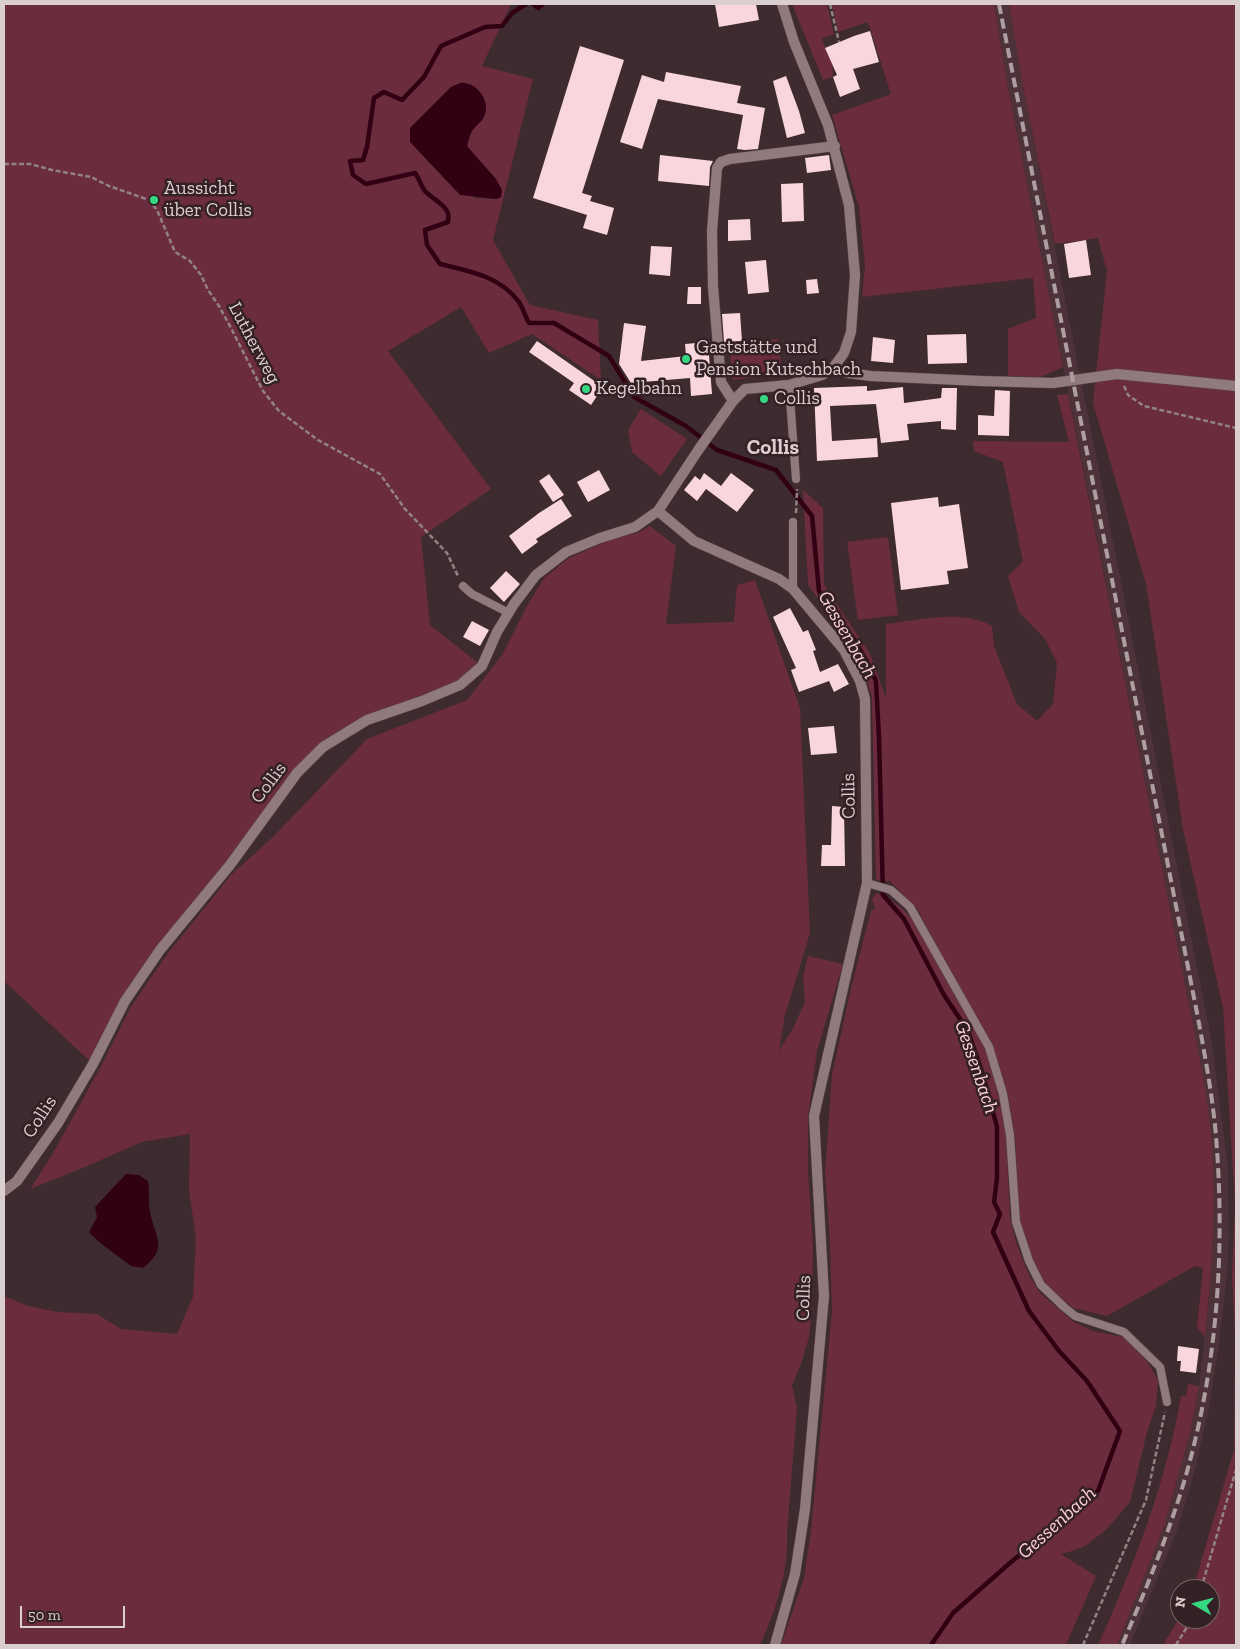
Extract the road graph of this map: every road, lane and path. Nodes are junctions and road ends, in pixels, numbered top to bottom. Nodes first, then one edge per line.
1 (782, 4) edge
2 (830, 4) edge
3 (839, 42) dead end
4 (835, 146) junction
5 (4, 164) edge
6 (833, 368) junction
7 (1117, 374) junction
8 (789, 385) junction
9 (1236, 386) edge
10 (733, 401) junction
11 (1236, 428) edge
12 (796, 483) joint
13 (658, 510) junction
14 (797, 510) dead end
15 (793, 522) dead end
16 (463, 586) joint
17 (793, 589) junction
18 (508, 613) junction
19 (872, 884) junction
20 (4, 1191) edge
21 (1167, 1402) joint
22 (1236, 1470) edge
23 (1204, 1579) edge
24 (1186, 1629) edge
25 (775, 1645) edge
26 (1083, 1645) edge
27 (1176, 1645) edge

1 - 4 street
2 - 3 path
4 - 6 street
4 - 10 street
5 - 16 path, Lutherweg
6 - 7 street
6 - 8 street, Collis
7 - 9 street
7 - 11 path
8 - 10 street, Collis
8 - 12 lane
10 - 13 street, Collis
12 - 14 path
13 - 17 street, Collis
13 - 18 street, Collis
15 - 17 lane
16 - 18 lane
17 - 19 street, Collis
18 - 20 street, Collis
19 - 21 lane
19 - 25 street, Collis
21 - 26 path
22 - 23 path
24 - 27 path

